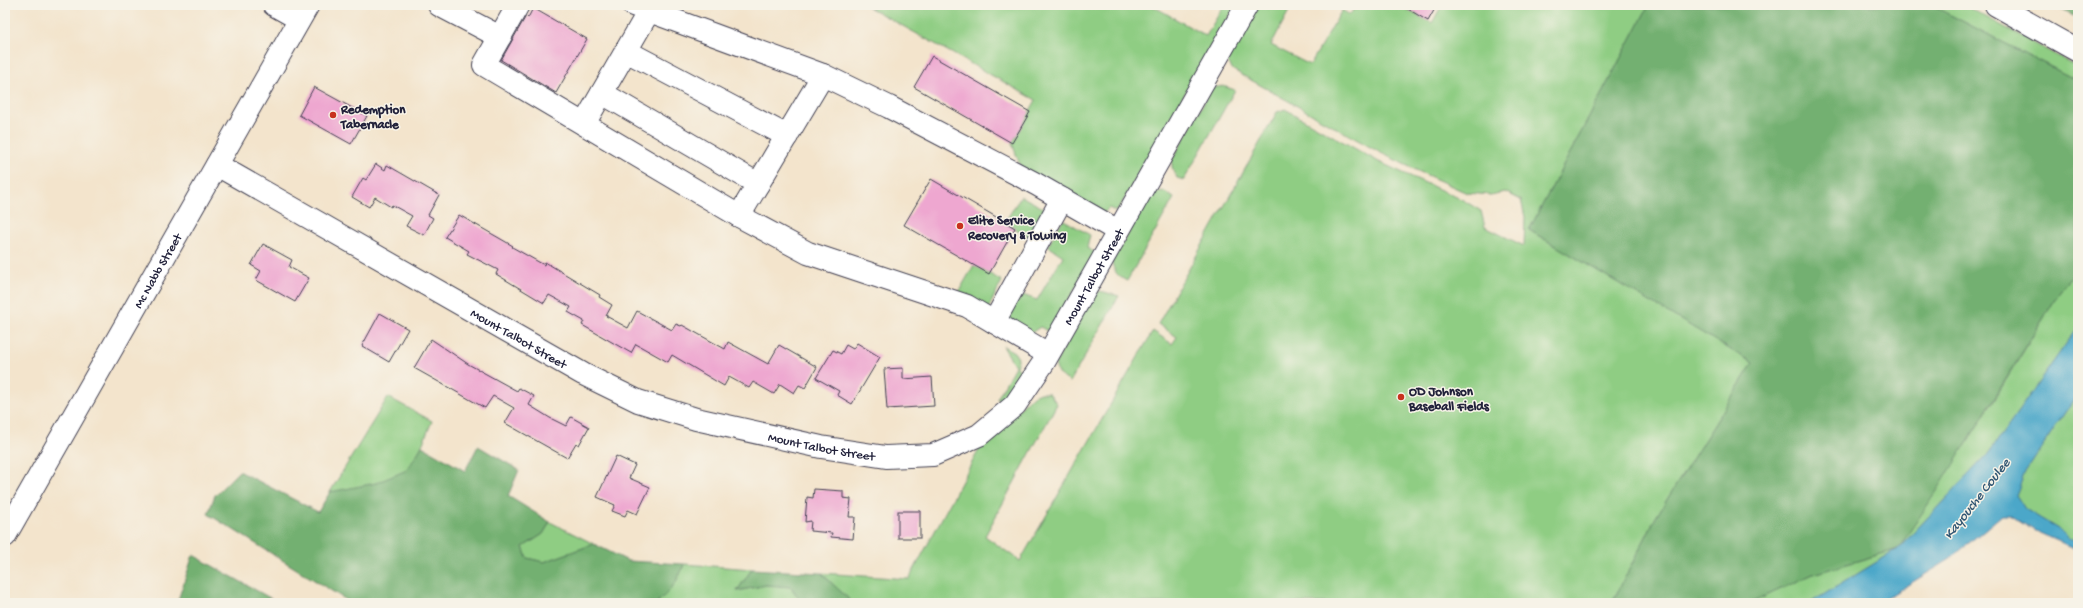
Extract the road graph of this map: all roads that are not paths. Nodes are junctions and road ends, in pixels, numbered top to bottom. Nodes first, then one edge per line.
1 (274, 5) edge
2 (439, 5) edge
3 (518, 5) edge
4 (1247, 5) edge
5 (1996, 5) edge
6 (641, 8) edge
7 (304, 12) edge
8 (500, 37) junction
9 (626, 51) junction
10 (2078, 51) edge
11 (823, 75) junction
12 (602, 94) junction
13 (584, 124) junction
14 (787, 136) junction
15 (216, 165) junction
16 (758, 184) junction
17 (1062, 199) junction
18 (739, 216) junction
19 (1118, 231) junction
20 (994, 322) junction
21 (1048, 354) junction
22 (5, 536) edge

1 - 7 street
2 - 8 street
3 - 8 street
4 - 19 street, Mount Talbot Street
5 - 10 street
6 - 9 street
6 - 11 street
7 - 15 street, Mc Nabb Street
8 - 13 street
9 - 12 street
9 - 14 street
11 - 14 street
11 - 17 street
12 - 13 street
12 - 16 street
13 - 18 street
14 - 16 street
15 - 21 street, Mount Talbot Street
15 - 22 street, Mc Nabb Street
16 - 18 street
17 - 19 street
17 - 20 street
18 - 20 street
19 - 21 street, Mount Talbot Street
20 - 21 street

